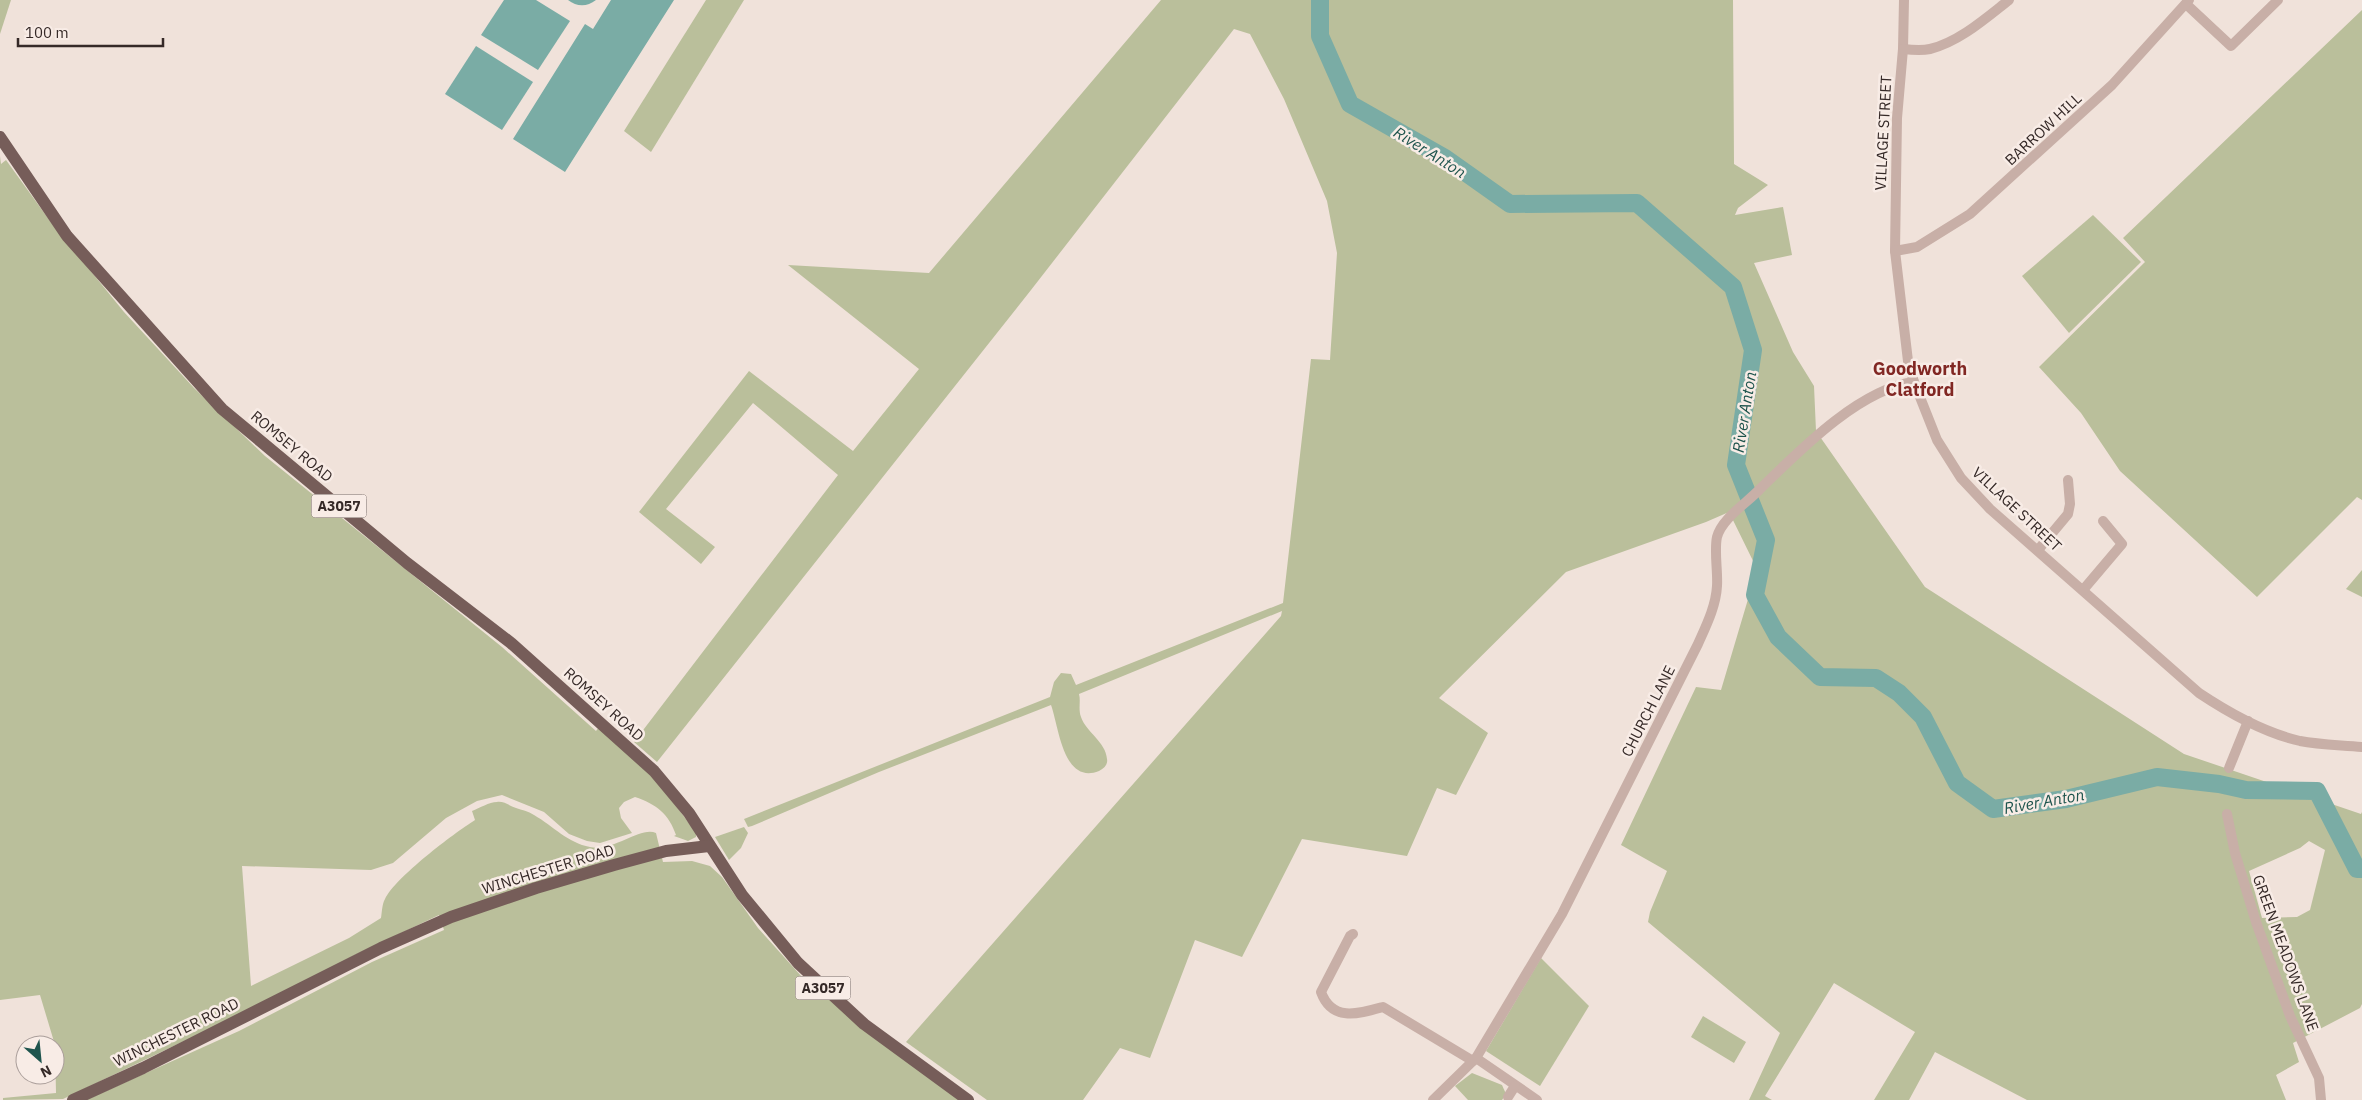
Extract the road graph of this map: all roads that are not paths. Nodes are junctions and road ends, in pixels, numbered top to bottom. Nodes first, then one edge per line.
1 (1904, 0) edge
2 (2009, 0) edge
3 (2278, 0) edge
4 (2188, 2) edge
5 (1903, 49) junction
6 (0, 137) edge
7 (1895, 251) junction
8 (1914, 382) junction
9 (2068, 480) dead end
10 (2103, 521) dead end
11 (2038, 550) junction
12 (2083, 590) junction
13 (2248, 721) junction
14 (2362, 747) edge
15 (2228, 768) dead end
16 (2227, 814) dead end
17 (708, 846) junction
18 (1353, 934) dead end
19 (1475, 1060) junction
20 (1515, 1086) junction
21 (1508, 1097) dead end
22 (73, 1100) edge
23 (968, 1100) edge
24 (1433, 1100) edge
25 (1538, 1100) edge
26 (2322, 1100) edge

1 - 5 street, VILLAGE STREET
2 - 5 street
3 - 4 street
4 - 7 street, BARROW HILL
5 - 7 street, VILLAGE STREET
6 - 17 main road, ROMSEY ROAD / A3057
7 - 8 street, VILLAGE STREET
8 - 11 street, VILLAGE STREET
8 - 19 street, CHURCH LANE
9 - 11 street
10 - 12 street
11 - 12 street, VILLAGE STREET
12 - 13 street, VILLAGE STREET
13 - 14 street, VILLAGE STREET
13 - 15 street
16 - 26 street, GREEN MEADOWS LANE
17 - 22 main road, WINCHESTER ROAD
17 - 23 main road, A3057
18 - 19 street
19 - 20 street
19 - 24 street, CHURCH LANE
20 - 21 street
20 - 25 street

